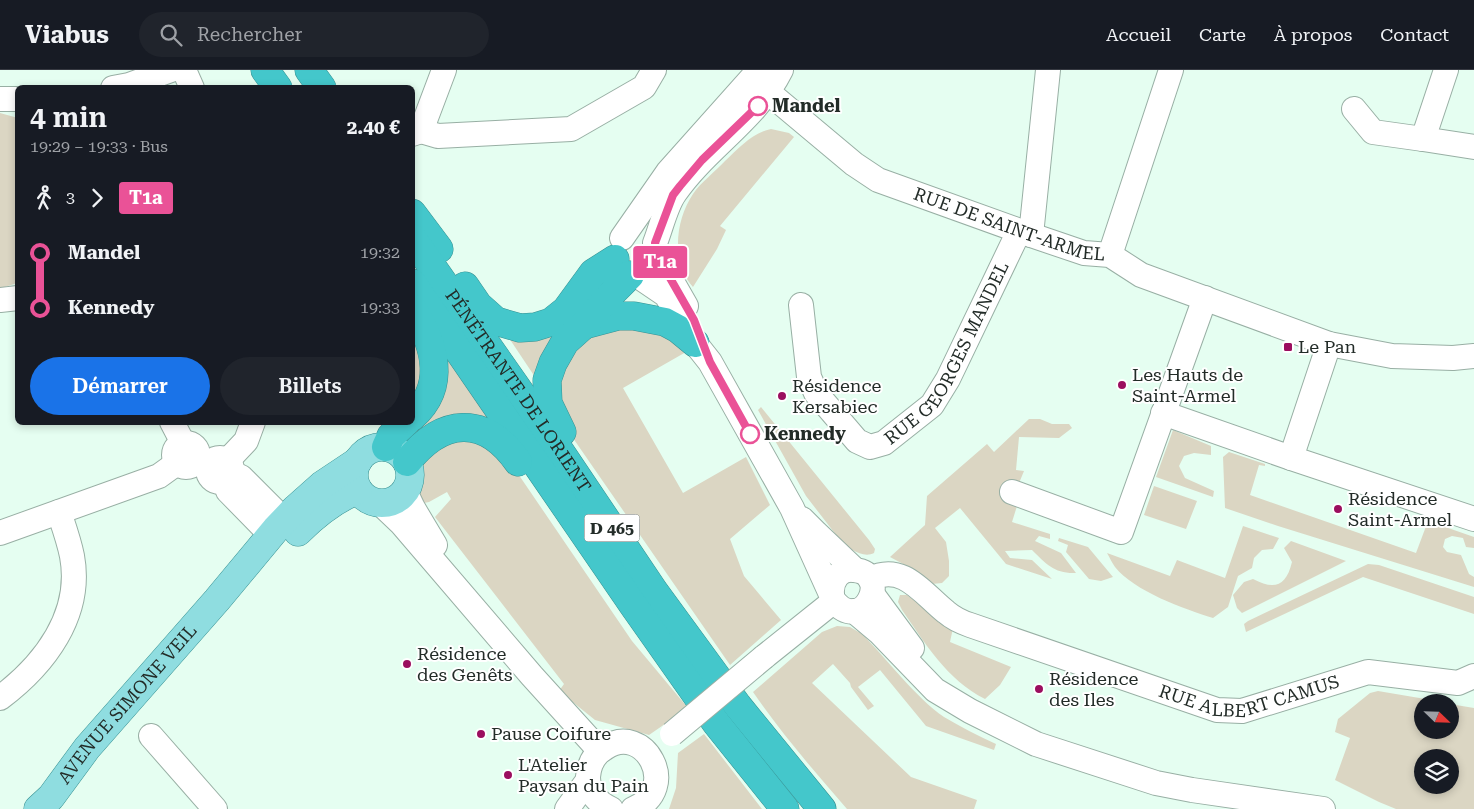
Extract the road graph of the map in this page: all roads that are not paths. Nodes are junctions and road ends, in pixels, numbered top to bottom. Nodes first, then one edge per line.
1 (171, 70) edge
2 (184, 70) edge
3 (256, 70) edge
4 (265, 70) edge
5 (297, 70) edge
6 (308, 70) edge
7 (444, 70) edge
8 (654, 70) edge
9 (759, 70) edge
10 (781, 70) edge
11 (1048, 70) edge
12 (1171, 70) edge
13 (1446, 70) edge
14 (129, 85) edge
15 (191, 85) edge
16 (266, 85) edge
17 (276, 85) edge
18 (307, 85) edge
19 (320, 85) edge
20 (768, 92) junction
21 (15, 98) edge
22 (0, 99) edge
23 (1354, 109) dead end
24 (416, 133) edge
25 (1423, 139) junction
26 (1474, 147) edge
27 (415, 216) edge
28 (1025, 233) junction
29 (415, 242) edge
30 (656, 250) junction
31 (1110, 255) junction
32 (626, 262) junction
33 (415, 287) edge
34 (15, 298) edge
35 (1205, 298) junction
36 (0, 300) edge
37 (801, 305) dead end
38 (415, 312) edge
39 (584, 325) junction
40 (1329, 344) junction
41 (702, 353) junction
42 (1474, 356) edge
43 (415, 413) edge
44 (1163, 413) junction
45 (174, 425) edge
46 (252, 425) edge
47 (403, 425) edge
48 (396, 455) junction
49 (1292, 458) junction
50 (358, 461) junction
51 (207, 464) junction
52 (406, 491) junction
53 (1012, 492) dead end
54 (369, 497) junction
55 (792, 508) junction
56 (59, 512) junction
57 (1474, 519) edge
58 (277, 527) junction
59 (0, 533) edge
60 (866, 581) junction
61 (217, 600) junction
62 (840, 602) junction
63 (485, 619) junction
64 (1474, 676) edge
65 (0, 698) edge
66 (970, 711) junction
67 (716, 723) junction
68 (151, 736) dead end
69 (600, 751) junction
70 (650, 756) junction
71 (795, 777) junction
72 (588, 780) junction
73 (658, 800) edge
74 (38, 809) edge
75 (215, 809) edge
76 (567, 809) edge
77 (611, 809) edge
78 (633, 809) edge
79 (785, 809) edge
80 (822, 809) edge
81 (1323, 809) edge

1 - 14 street
2 - 15 street
3 - 16 highway
4 - 17 highway
5 - 18 highway
6 - 19 highway
7 - 24 street
8 - 24 street
9 - 32 street
10 - 20 street
11 - 28 street, RUE GEORGES MANDEL
12 - 31 street
13 - 25 street
20 - 28 street, RUE DE SAINT-ARMEL
20 - 30 street
21 - 22 street
23 - 25 street
25 - 26 street
27 - 32 highway
28 - 31 street, RUE DE SAINT-ARMEL
28 - 37 street, RUE GEORGES MANDEL
29 - 71 highway, PÉNÉTRANTE DE LORIENT / D 465
30 - 32 street
30 - 32 street
30 - 41 street
31 - 35 street, RUE DE SAINT-ARMEL
32 - 39 highway
32 - 41 street
33 - 67 highway, PÉNÉTRANTE DE LORIENT / D 465
34 - 36 street
35 - 40 street, RUE DE SAINT-ARMEL
35 - 44 street
38 - 43 highway
39 - 41 highway
39 - 71 highway
40 - 42 street, RUE DE SAINT-ARMEL
40 - 49 street
41 - 55 street
44 - 49 street
44 - 53 street
45 - 51 street
46 - 51 street
47 - 48 highway
48 - 50 main road
48 - 52 main road
48 - 67 highway
49 - 57 street
50 - 54 main road
50 - 58 main road, AVENUE SIMONE VEIL
51 - 56 street
51 - 58 street
52 - 54 main road
52 - 63 street
54 - 61 main road, AVENUE SIMONE VEIL
54 - 63 street
55 - 60 street
55 - 62 street
56 - 59 street
56 - 65 street
58 - 61 main road, AVENUE SIMONE VEIL
60 - 62 street
60 - 62 street
60 - 64 street, RUE ALBERT CAMUS
60 - 66 street
61 - 74 main road, AVENUE SIMONE VEIL
62 - 66 street
62 - 70 street, bridge
63 - 69 street
66 - 81 street
67 - 79 highway, PÉNÉTRANTE DE LORIENT / D 465
68 - 75 street
69 - 70 street
69 - 72 street
70 - 73 street
71 - 80 highway, PÉNÉTRANTE DE LORIENT / D 465
72 - 76 street
72 - 77 street
73 - 78 street

